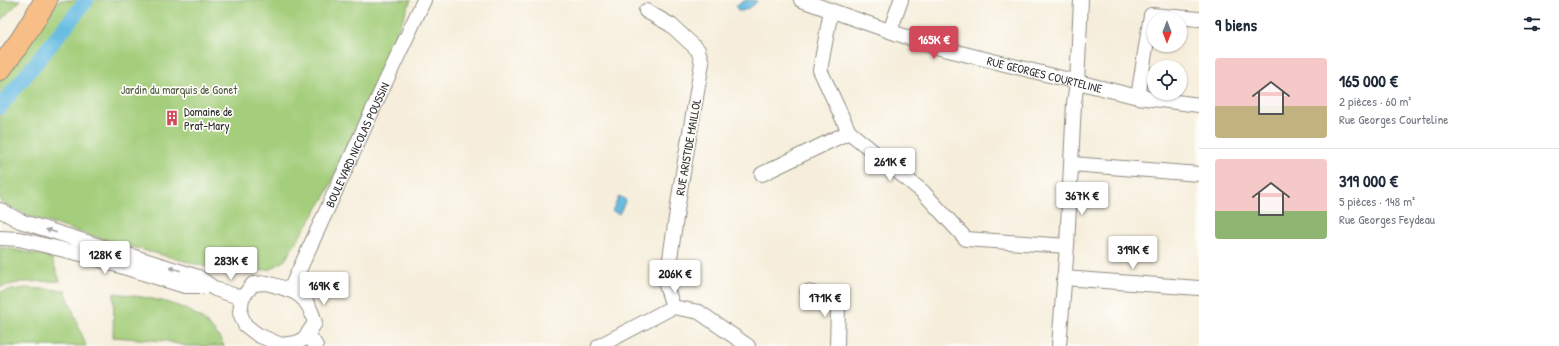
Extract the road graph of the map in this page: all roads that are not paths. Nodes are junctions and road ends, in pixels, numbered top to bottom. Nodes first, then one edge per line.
1 (424, 0) edge
2 (802, 0) edge
3 (901, 0) edge
4 (1080, 0) edge
5 (45, 2) edge
6 (831, 10) junction
7 (646, 11) dead end
8 (1199, 19) edge
9 (890, 31) junction
10 (0, 42) edge
11 (0, 69) edge
12 (1077, 83) junction
13 (1138, 97) junction
14 (1199, 105) edge
15 (850, 132) junction
16 (1072, 164) junction
17 (762, 174) dead end
18 (1199, 174) edge
19 (0, 210) edge
20 (0, 238) edge
21 (1067, 246) junction
22 (1064, 278) junction
23 (210, 286) junction
24 (1199, 288) edge
25 (290, 290) junction
26 (808, 292) dead end
27 (242, 298) junction
28 (673, 307) junction
29 (308, 334) junction
30 (316, 346) edge
31 (600, 346) edge
32 (748, 346) edge
33 (837, 346) edge
34 (1059, 346) edge

1 - 25 street, BOULEVARD NICOLAS POUSSIN
2 - 6 street, RUE GEORGES COURTELINE
3 - 9 street
4 - 12 street
5 - 10 main road
5 - 11 main road
6 - 9 street, RUE GEORGES COURTELINE
6 - 15 street
7 - 28 street, RUE ARISTIDE MAILLOL
8 - 13 street
9 - 12 street, RUE GEORGES COURTELINE
12 - 13 street, RUE GEORGES COURTELINE
12 - 16 street
13 - 14 street, RUE GEORGES COURTELINE
15 - 17 street
15 - 21 street
16 - 18 street
16 - 21 street
23 -> 19 street
20 - 23 street
21 - 22 street
22 - 24 street
22 - 34 street
23 - 27 street
25 - 27 street
25 - 29 street
26 - 33 street
27 - 29 street
28 - 31 street
28 - 32 street
29 - 30 street

